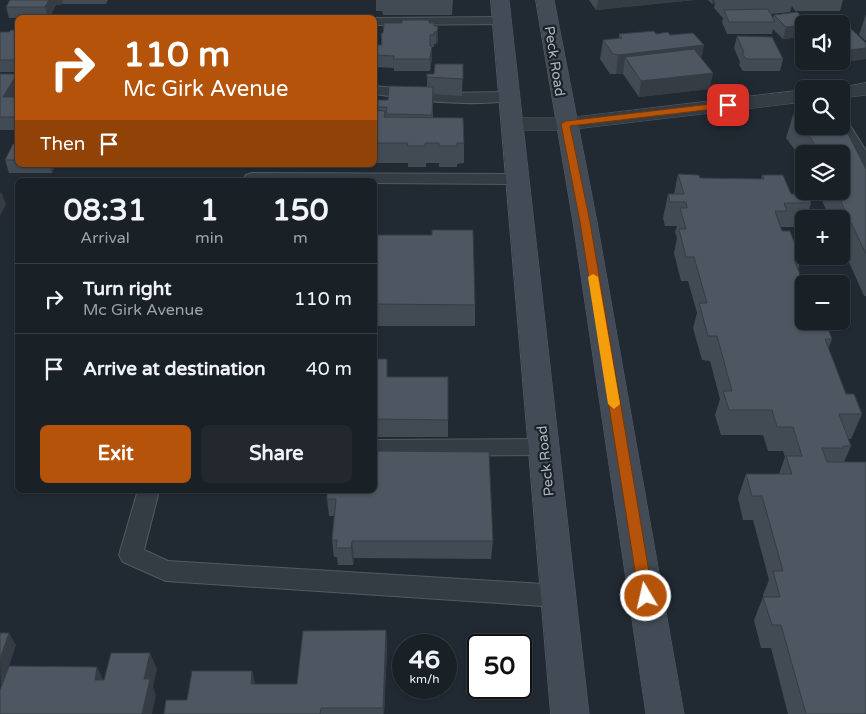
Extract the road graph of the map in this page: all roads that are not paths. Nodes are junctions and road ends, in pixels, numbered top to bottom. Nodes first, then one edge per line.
1 (500, 0) edge
2 (545, 0) edge
3 (377, 21) edge
4 (502, 21) junction
5 (866, 89) edge
6 (377, 90) edge
7 (850, 91) edge
8 (795, 97) edge
9 (510, 110) junction
10 (566, 124) junction
11 (849, 135) edge
12 (866, 165) edge
13 (377, 178) edge
14 (518, 179) junction
15 (544, 447) junction
16 (377, 448) edge
17 (147, 495) dead end
18 (559, 596) junction
19 (570, 714) edge
20 (665, 714) edge

1 - 4 main road, Peck Road
2 - 10 main road, Peck Road
3 - 4 lane
4 - 9 main road, Peck Road
5 - 7 street
6 - 9 lane
8 - 10 street
9 - 10 street
9 - 14 main road, Peck Road
10 - 20 main road, Peck Road
11 - 12 lane
13 - 14 lane
14 - 15 main road, Peck Road
15 - 16 lane
15 - 18 main road, Peck Road
17 - 18 lane
18 - 19 main road, Peck Road

